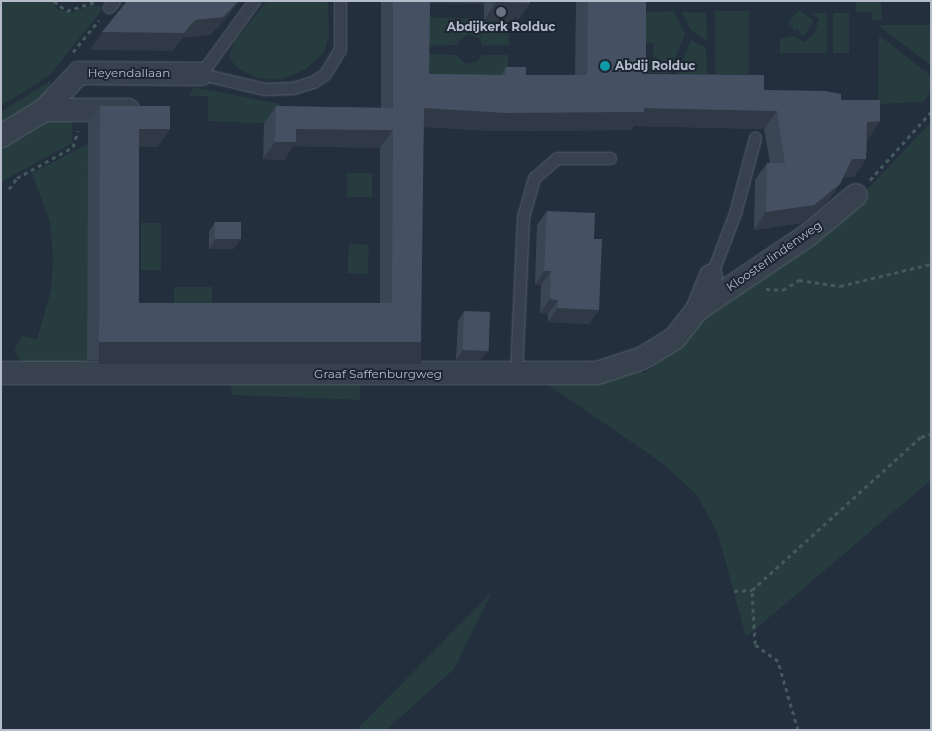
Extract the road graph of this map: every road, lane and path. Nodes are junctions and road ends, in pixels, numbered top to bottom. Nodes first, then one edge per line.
1 (54, 1) edge
2 (254, 1) edge
3 (92, 3) dead end
4 (341, 3) edge
5 (111, 4) edge
6 (79, 73) junction
7 (201, 74) junction
8 (44, 110) junction
9 (78, 110) junction
10 (150, 110) edge
11 (931, 112) edge
12 (1, 136) edge
13 (755, 138) dead end
14 (610, 158) dead end
15 (9, 188) dead end
16 (856, 195) joint
17 (931, 264) edge
18 (710, 276) joint
19 (783, 290) dead end
20 (697, 310) junction
21 (1, 373) edge
22 (516, 373) junction
23 (931, 434) edge
24 (752, 590) junction
25 (734, 591) dead end
26 (798, 730) edge

1 - 3 path
2 - 7 lane
4 - 7 lane, Heyendallaan
5 - 6 path
6 - 7 street, Heyendallaan
6 - 8 street, Heyendallaan
8 - 9 street
8 - 12 street, Heyendallaan
9 - 10 street
9 - 15 path
11 - 16 path
13 - 18 lane
14 - 22 lane
16 - 20 street, Kloosterlindenweg
17 - 19 path
18 - 20 street, Graaf Saffenburgweg
20 - 22 street, Graaf Saffenburgweg
21 - 22 street, Graaf Saffenburgweg
23 - 24 path
24 - 25 path
24 - 26 path

